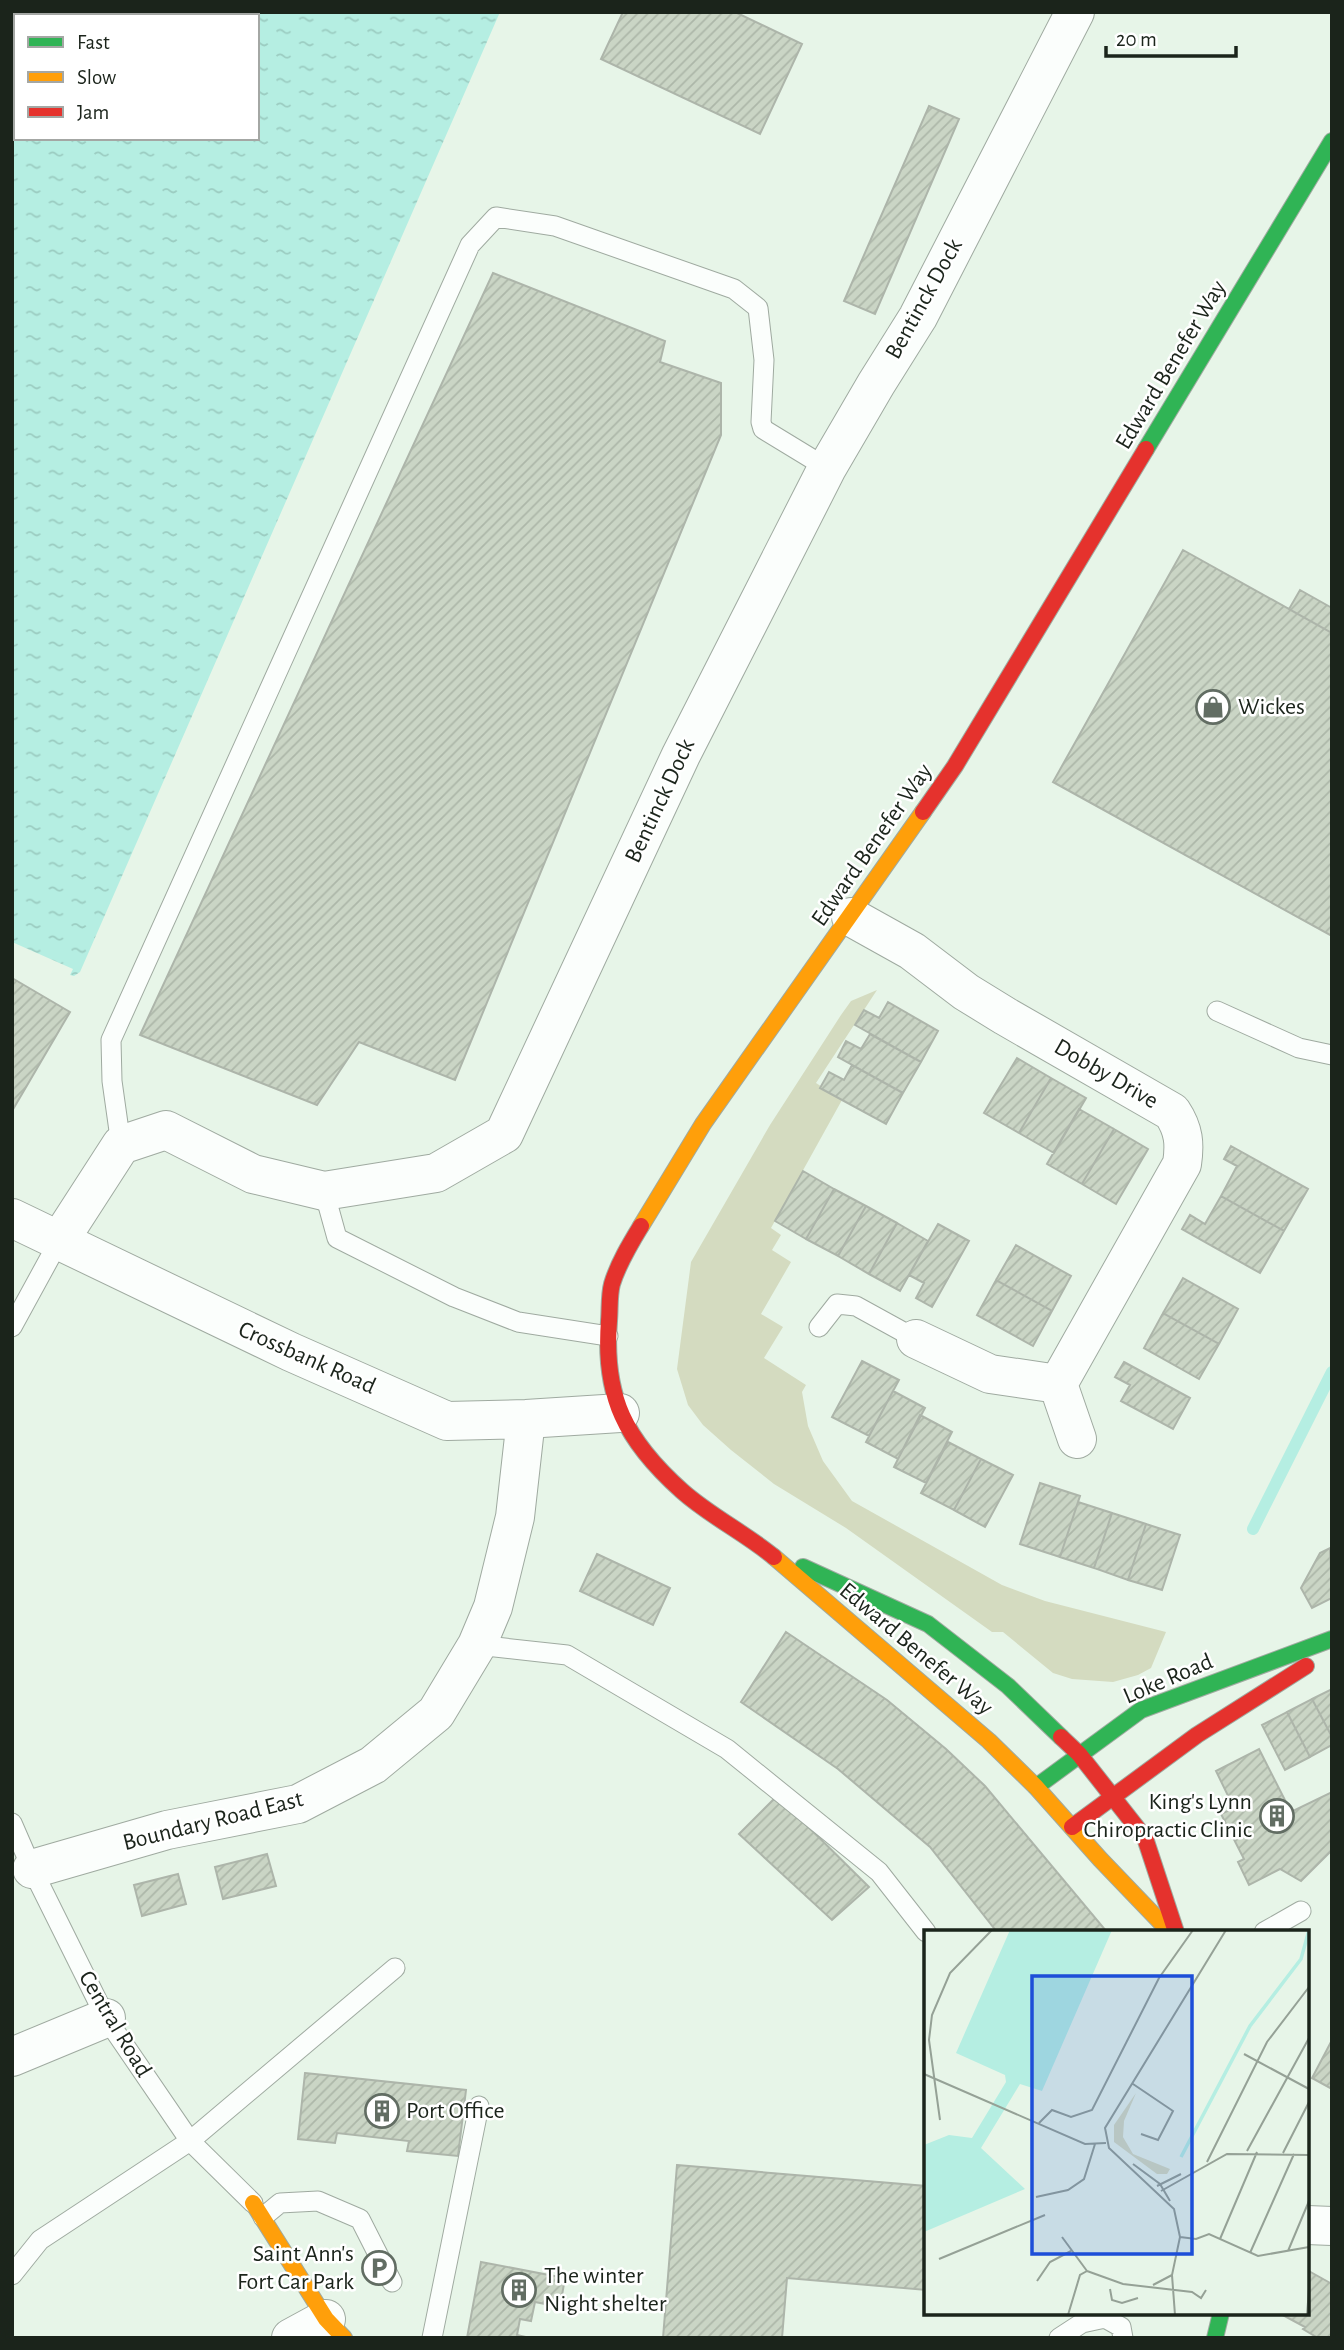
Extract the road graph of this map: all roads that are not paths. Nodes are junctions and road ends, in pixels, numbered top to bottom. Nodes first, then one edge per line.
1 (1075, 12) edge
2 (1332, 142) edge
3 (827, 468) junction
4 (851, 917) junction
5 (1217, 1011) dead end
6 (1332, 1055) edge
7 (121, 1145) junction
8 (324, 1191) junction
9 (12, 1218) edge
10 (59, 1241) junction
11 (12, 1327) edge
12 (819, 1327) dead end
13 (608, 1336) junction
14 (916, 1339) joint
15 (1058, 1384) junction
16 (620, 1413) junction
17 (526, 1419) junction
18 (1077, 1439) dead end
19 (763, 1549) junction
20 (1332, 1640) edge
21 (477, 1645) junction
22 (1332, 1650) edge
23 (1079, 1754) junction
24 (1036, 1787) junction
25 (1112, 1796) junction
26 (12, 1823) edge
27 (1072, 1827) junction
28 (32, 1869) junction
29 (1301, 1911) dead end
30 (924, 1930) edge
31 (1168, 1930) edge
32 (1175, 1930) edge
33 (1268, 1930) edge
34 (395, 1968) dead end
35 (106, 2018) junction
36 (12, 2057) edge
37 (479, 2106) dead end
38 (190, 2141) junction
39 (258, 2210) junction
40 (1309, 2225) edge
41 (1332, 2225) edge
42 (12, 2275) edge
43 (393, 2282) dead end
44 (1221, 2315) edge
45 (335, 2328) edge
46 (291, 2338) edge
47 (432, 2338) edge
48 (1059, 2338) edge
49 (1123, 2338) edge
50 (1215, 2338) edge

1 - 3 street, Bentinck Dock
2 - 4 main road, Edward Benefer Way
3 - 7 lane
3 - 8 street, Bentinck Dock
4 - 13 main road, Edward Benefer Way
4 - 15 street, Dobby Drive
5 - 6 lane
7 - 8 street, Bentinck Dock
7 - 10 street
8 - 13 lane
9 - 10 street, Crossbank Road
10 - 11 lane
10 - 17 street, Crossbank Road
12 - 14 lane
13 - 16 main road, Edward Benefer Way
14 - 15 street
15 - 18 street
16 - 17 street, Crossbank Road
16 - 19 main road, Edward Benefer Way
17 - 21 street, Boundary Road East
19 - 23 main road, Edward Benefer Way
19 - 24 main road, Edward Benefer Way
20 - 23 main road, Loke Road
21 - 28 street, Boundary Road East
21 - 30 lane
22 - 25 main road
23 - 24 main road, Loke Road
23 - 25 main road, Edward Benefer Way
24 - 27 main road, Edward Benefer Way
25 - 27 main road
25 - 32 main road, Edward Benefer Way
26 - 28 lane, Central Road
27 - 31 main road, Edward Benefer Way
28 - 35 lane, Central Road
29 - 33 lane
34 - 38 lane
35 - 36 street
35 - 38 lane, Central Road
37 - 47 lane
38 - 39 lane, Central Road
38 - 42 lane
39 - 43 lane
39 - 45 main road
40 - 41 street
44 - 50 main road
45 - 46 street
48 - 49 lane

